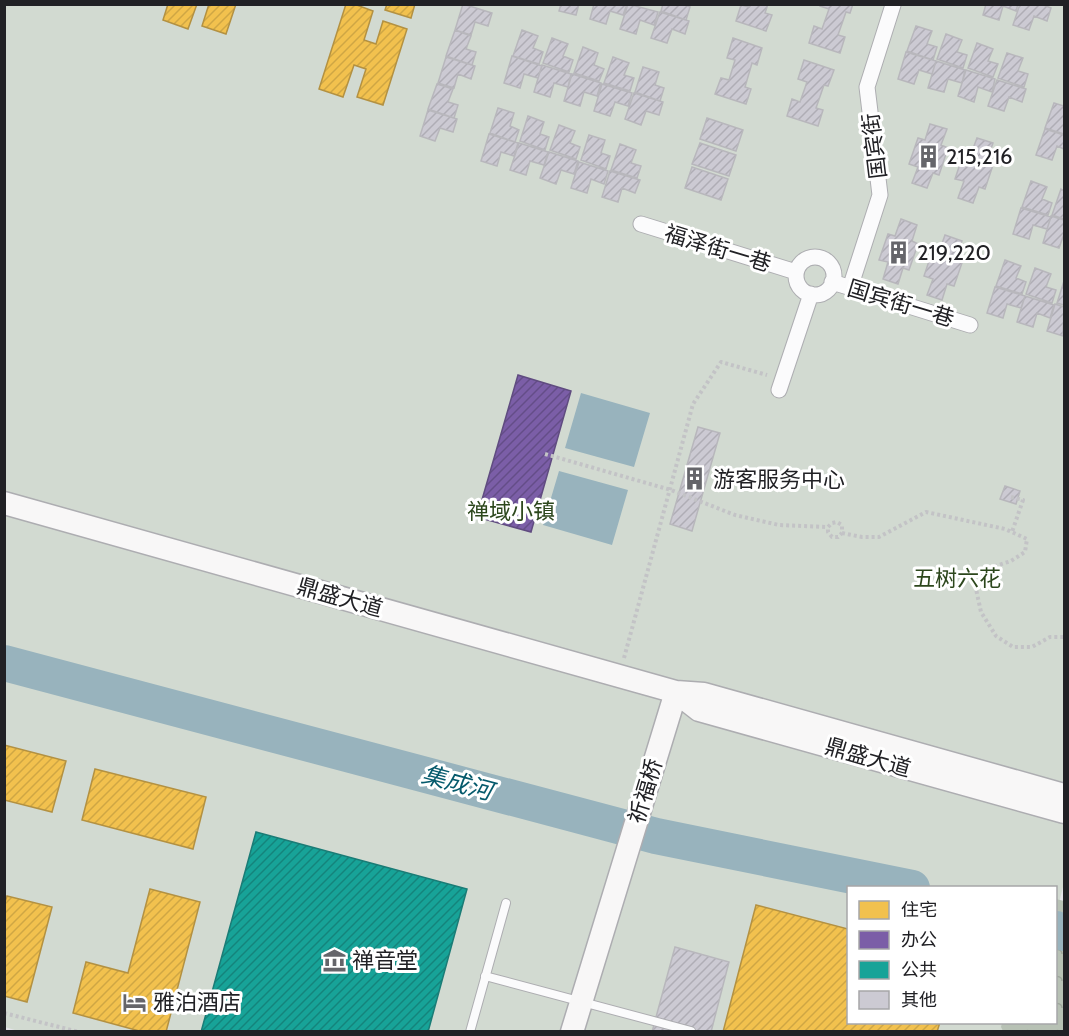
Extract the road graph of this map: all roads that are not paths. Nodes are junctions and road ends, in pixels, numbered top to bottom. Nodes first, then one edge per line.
1 (893, 5) edge
2 (641, 224) dead end
3 (796, 273) junction
4 (832, 282) junction
5 (850, 288) junction
6 (811, 294) junction
7 (970, 325) dead end
8 (781, 385) road end
9 (4, 503) edge
10 (676, 692) junction
11 (1065, 795) edge
12 (1065, 812) edge
13 (506, 903) dead end
14 (485, 976) junction
15 (580, 1002) junction
16 (691, 1031) edge
17 (470, 1032) edge
18 (572, 1032) edge

1 - 5 street, 国宾街
2 - 3 street, 福泽街一巷
3 - 4 street
3 - 6 street
4 - 5 street, 国宾街一巷
4 - 6 street
5 - 7 street, 国宾街一巷
6 - 8 street
9 - 10 street, 鼎盛大道
10 - 11 street, 鼎盛大道
10 - 12 street, 鼎盛大道
10 - 15 street, 祈福桥
13 - 14 lane
14 - 15 lane
14 - 17 lane
15 - 16 lane
15 - 18 street, 祈福桥

